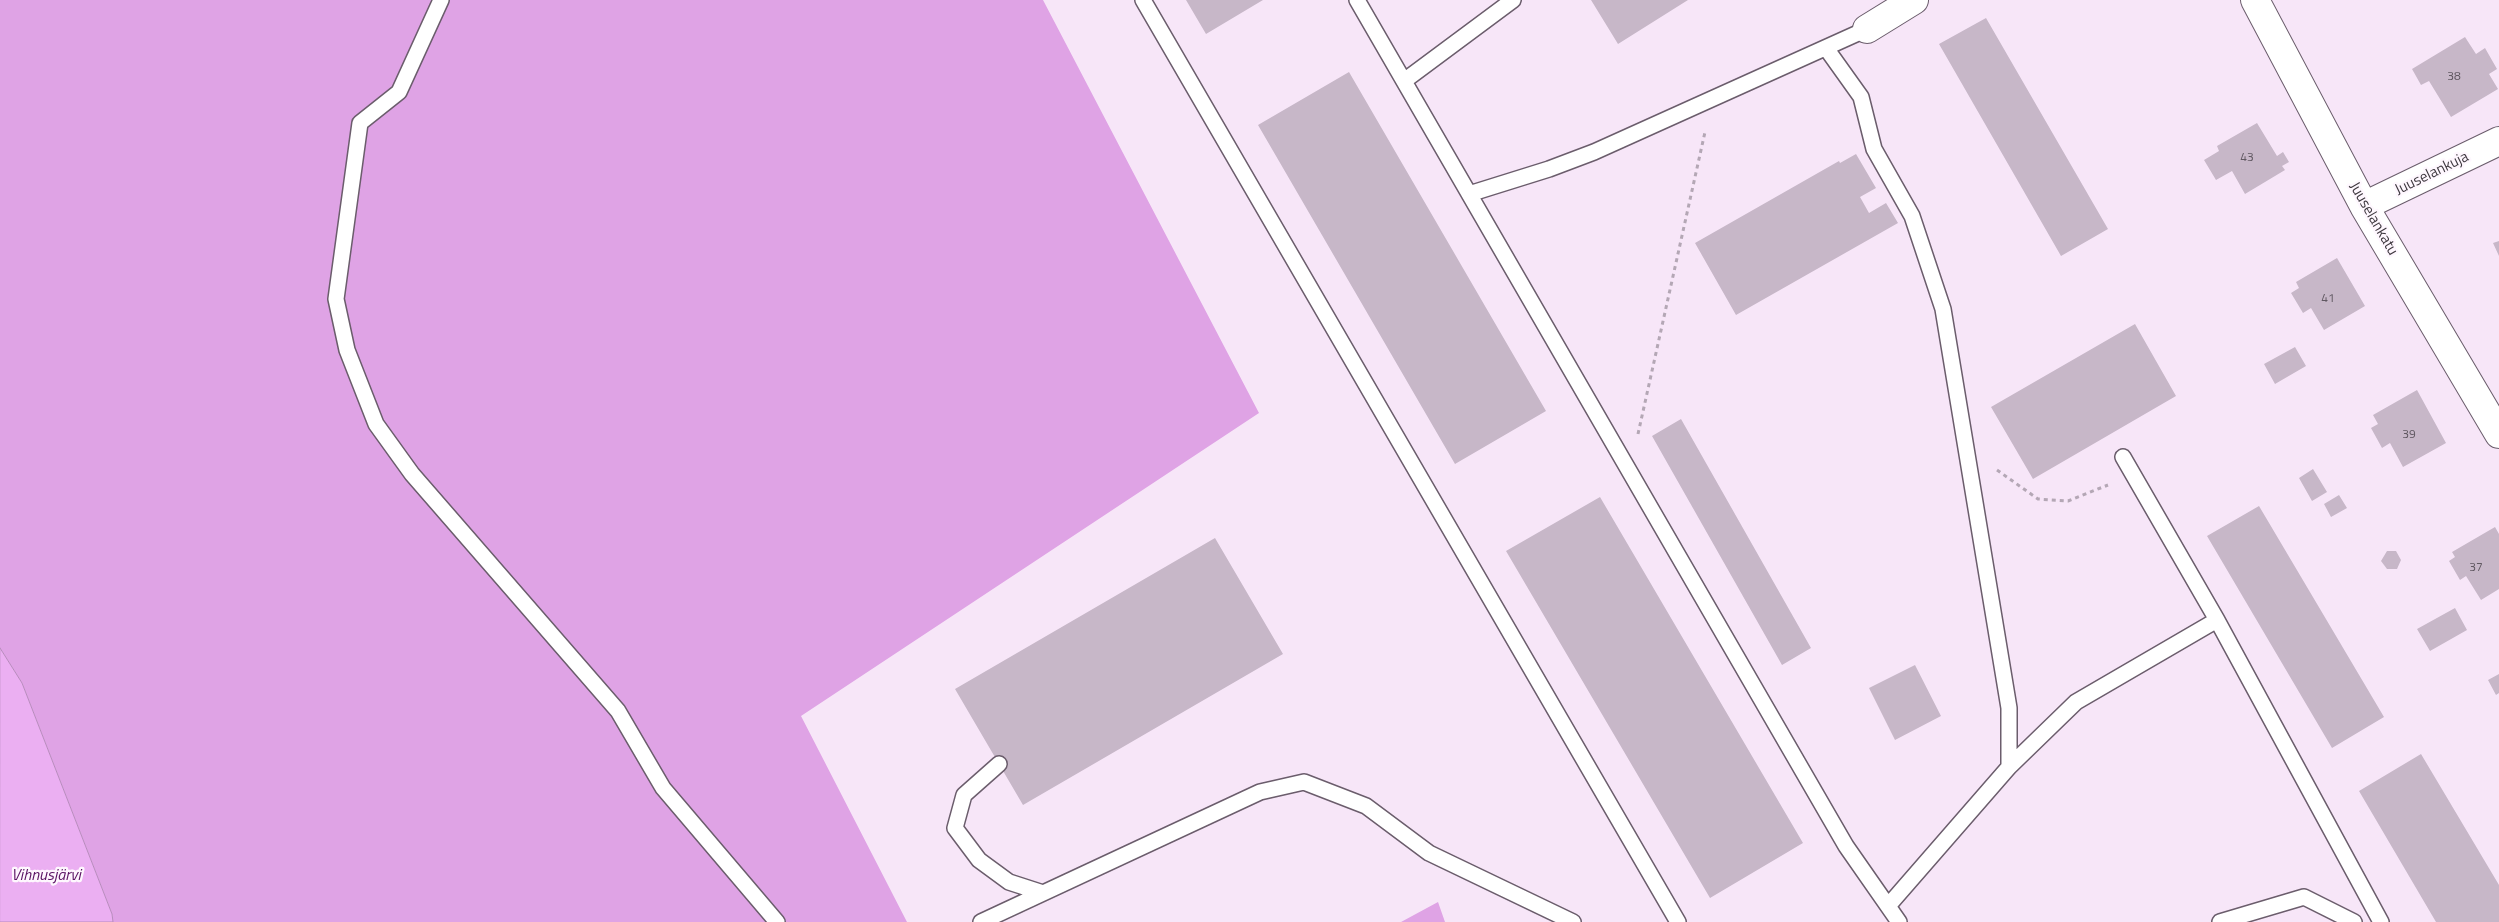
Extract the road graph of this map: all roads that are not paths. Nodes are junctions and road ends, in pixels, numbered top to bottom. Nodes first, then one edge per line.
1 (441, 0) edge
2 (1143, 0) edge
3 (1357, 0) edge
4 (1513, 0) edge
5 (1914, 0) edge
6 (2255, 0) edge
7 (1866, 30) joint
8 (1826, 48) junction
9 (1404, 81) junction
10 (2499, 141) edge
11 (1469, 194) junction
12 (2364, 206) junction
13 (2499, 434) edge
14 (2123, 457) dead end
15 (2217, 620) junction
16 (999, 764) dead end
17 (2009, 766) junction
18 (1043, 893) junction
19 (1888, 906) junction
20 (777, 922) edge
21 (981, 922) edge
22 (1573, 922) edge
23 (1678, 922) edge
24 (1899, 922) edge
25 (2220, 922) edge
26 (2354, 922) edge
27 (2381, 922) edge

1 - 20 lane
2 - 23 lane
3 - 9 lane
4 - 9 lane
5 - 7 street
6 - 12 street, Juuselankatu
7 - 8 lane
8 - 11 lane
8 - 17 lane
9 - 11 lane
10 - 12 street, Juuselankuja
11 - 19 lane
12 - 13 street, Juuselankatu
14 - 15 lane
15 - 17 lane
15 - 27 lane
16 - 18 lane
17 - 19 lane
18 - 21 lane
18 - 22 lane
19 - 24 lane
25 - 26 lane

